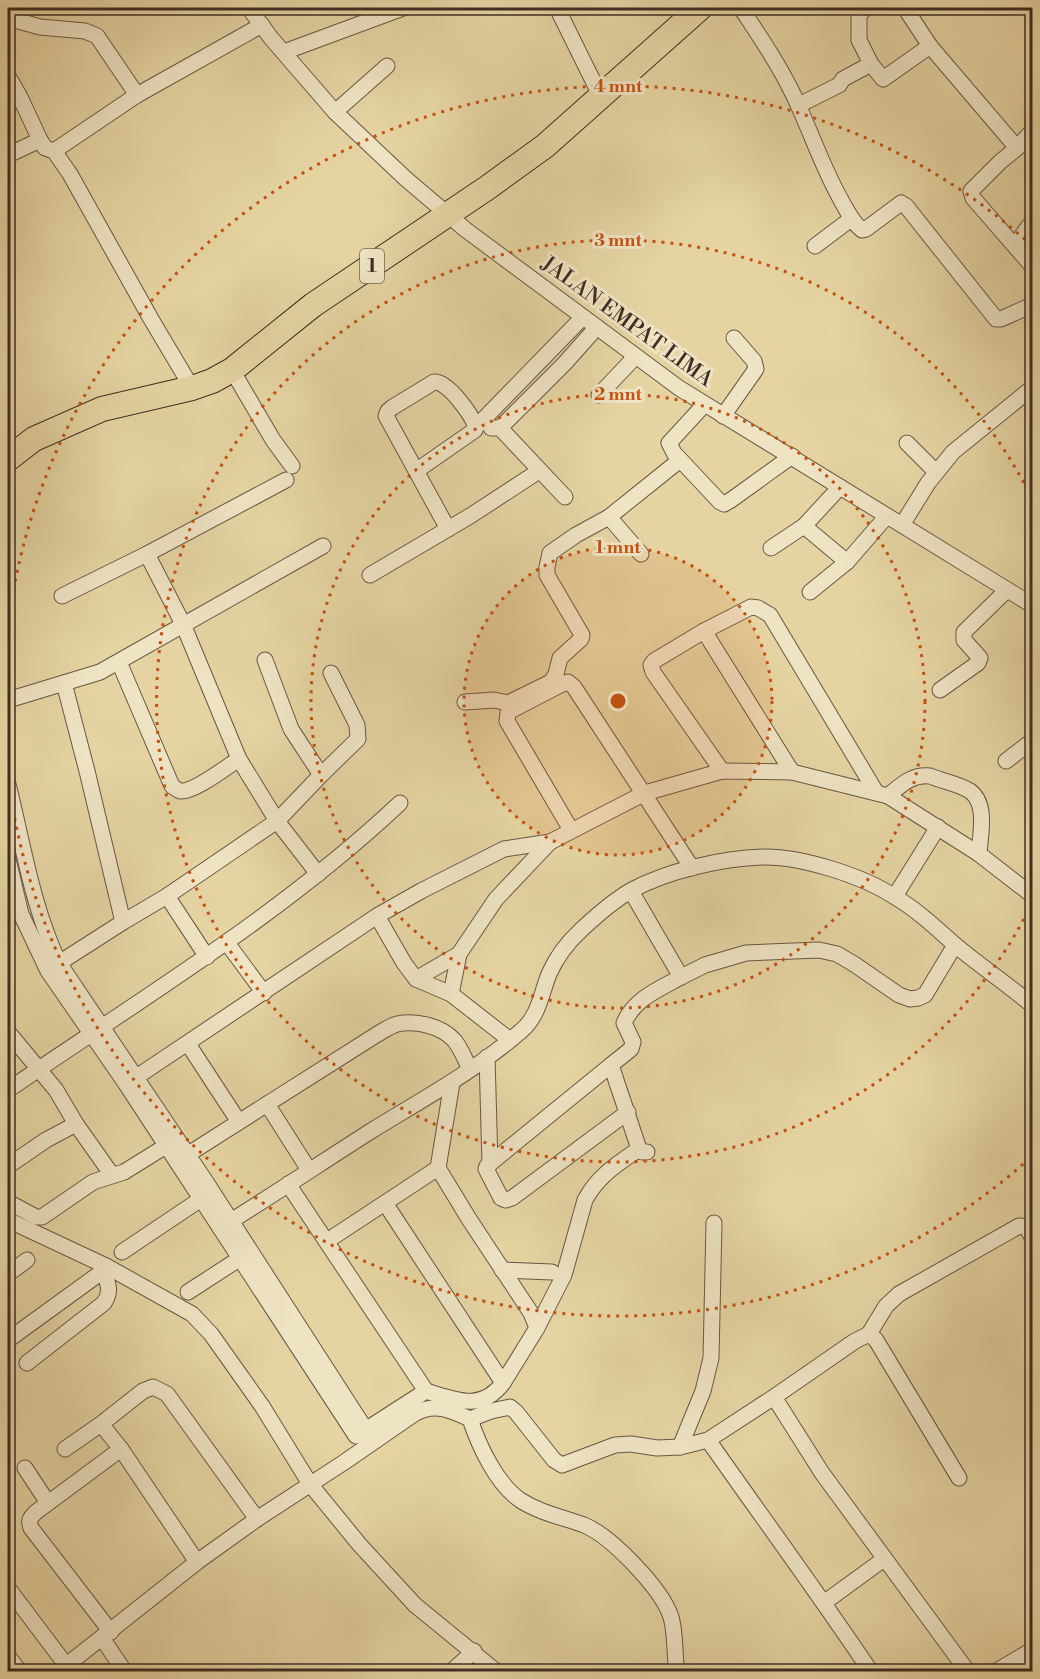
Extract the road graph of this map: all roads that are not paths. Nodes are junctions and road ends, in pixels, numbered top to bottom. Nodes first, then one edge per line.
1 (249, 8) edge
2 (403, 8) edge
3 (557, 8) edge
4 (700, 8) edge
5 (741, 8) edge
6 (866, 8) edge
7 (905, 8) edge
8 (8, 18) edge
9 (262, 25) junction
10 (930, 46) junction
11 (284, 52) junction
12 (871, 64) junction
13 (387, 66) dead end
14 (8, 76) edge
15 (137, 95) junction
16 (601, 97) junction
17 (799, 105) junction
18 (335, 112) junction
19 (1032, 131) edge
20 (40, 140) junction
21 (1017, 148) junction
22 (54, 151) junction
23 (8, 155) edge
24 (447, 214) junction
25 (851, 219) junction
26 (1032, 222) edge
27 (1016, 244) junction
28 (815, 246) dead end
29 (1032, 266) edge
30 (1032, 305) edge
31 (583, 317) junction
32 (597, 327) junction
33 (734, 338) dead end
34 (635, 357) junction
35 (232, 370) junction
36 (192, 388) junction
37 (1032, 388) edge
38 (599, 395) dead end
39 (704, 405) junction
40 (723, 416) junction
41 (476, 427) junction
42 (500, 428) junction
43 (907, 442) dead end
44 (792, 456) junction
45 (8, 459) edge
46 (680, 459) junction
47 (416, 471) junction
48 (539, 471) junction
49 (936, 472) junction
50 (840, 487) junction
51 (565, 497) dead end
52 (609, 516) junction
53 (886, 517) junction
54 (902, 525) junction
55 (804, 526) junction
56 (448, 529) junction
57 (323, 546) dead end
58 (771, 548) dead end
59 (147, 554) junction
60 (641, 554) dead end
61 (848, 562) junction
62 (370, 575) dead end
63 (1007, 590) junction
64 (810, 592) dead end
65 (62, 596) dead end
66 (1032, 605) edge
67 (183, 624) junction
68 (704, 632) junction
69 (265, 660) dead end
70 (119, 662) junction
71 (331, 673) dead end
72 (64, 683) junction
73 (940, 690) dead end
74 (8, 700) edge
75 (465, 702) dead end
76 (1032, 741) edge
77 (239, 759) junction
78 (1006, 761) dead end
79 (722, 771) junction
80 (792, 772) junction
81 (321, 775) junction
82 (8, 784) edge
83 (645, 793) junction
84 (882, 794) junction
85 (400, 803) dead end
86 (277, 821) junction
87 (938, 827) junction
88 (571, 830) junction
89 (549, 842) junction
90 (504, 849) junction
91 (979, 854) junction
92 (8, 859) edge
93 (692, 868) junction
94 (521, 871) junction
95 (318, 874) junction
96 (631, 891) junction
97 (1032, 895) edge
98 (167, 896) junction
99 (895, 896) junction
100 (38, 909) junction
101 (377, 916) junction
102 (14, 917) edge
103 (123, 922) junction
104 (227, 943) junction
105 (955, 945) junction
106 (459, 954) junction
107 (207, 957) junction
108 (59, 963) junction
109 (681, 977) junction
110 (416, 979) junction
111 (264, 993) junction
112 (451, 994) junction
113 (1032, 1005) edge
114 (97, 1031) junction
115 (8, 1032) edge
116 (510, 1040) junction
117 (188, 1044) junction
118 (487, 1057) junction
119 (611, 1065) junction
120 (39, 1068) junction
121 (470, 1069) junction
122 (131, 1080) junction
123 (452, 1083) junction
124 (8, 1090) edge
125 (267, 1104) junction
126 (628, 1112) junction
127 (239, 1122) junction
128 (76, 1124) junction
129 (171, 1143) junction
130 (187, 1155) junction
131 (490, 1164) junction
132 (8, 1166) edge
133 (438, 1168) junction
134 (309, 1170) junction
135 (112, 1175) junction
136 (288, 1184) junction
137 (201, 1199) junction
138 (8, 1202) edge
139 (385, 1203) junction
140 (8, 1220) edge
141 (714, 1223) dead end
142 (225, 1225) junction
143 (1032, 1237) edge
144 (327, 1241) junction
145 (122, 1252) dead end
146 (239, 1259) junction
147 (27, 1260) dead end
148 (105, 1269) junction
149 (502, 1270) junction
150 (552, 1272) dead end
151 (8, 1274) edge
152 (188, 1292) dead end
153 (537, 1328) junction
154 (869, 1334) junction
155 (8, 1340) edge
156 (27, 1363) dead end
157 (503, 1383) junction
158 (426, 1391) junction
159 (774, 1397) junction
160 (470, 1419) junction
161 (101, 1424) junction
162 (361, 1433) junction
163 (708, 1440) junction
164 (680, 1447) junction
165 (65, 1449) dead end
166 (121, 1449) junction
167 (25, 1468) dead end
168 (959, 1478) dead end
169 (310, 1484) junction
170 (48, 1503) junction
171 (257, 1519) junction
172 (884, 1559) junction
173 (197, 1562) junction
174 (8, 1588) edge
175 (825, 1602) junction
176 (106, 1635) junction
177 (1032, 1650) edge
178 (474, 1651) junction
179 (8, 1656) edge
180 (62, 1668) edge
181 (20, 1671) edge
182 (125, 1671) edge
183 (451, 1671) edge
184 (497, 1671) edge
185 (677, 1671) edge
186 (871, 1671) edge
187 (968, 1671) edge
188 (995, 1671) edge

1 - 9 street, JALAN EMPAT LIMA
2 - 11 street
3 - 16 street
4 - 16 highway, 1
5 - 17 street
6 - 12 street
7 - 10 street
8 - 15 street
9 - 11 street, JALAN EMPAT LIMA
9 - 15 street
10 - 12 street
10 - 21 street
11 - 18 street, JALAN EMPAT LIMA
12 - 17 street
13 - 18 street
14 - 20 street
15 - 22 street
16 - 24 highway, 1
17 - 25 street
18 - 24 street, JALAN EMPAT LIMA
19 - 21 street
20 - 22 street
20 - 23 street
21 - 27 street
22 - 36 street
24 - 31 street, JALAN EMPAT LIMA
24 - 35 highway, 1
25 - 28 street
25 - 30 street
26 - 27 street
27 - 29 street
31 - 32 street, JALAN EMPAT LIMA
31 - 41 street
32 - 34 street, JALAN EMPAT LIMA
32 - 42 street
33 - 40 street
34 - 38 street
34 - 39 street, JALAN EMPAT LIMA
35 - 36 highway, 1
35 - 59 street
36 - 45 highway, 1
37 - 49 street
39 - 40 street, JALAN EMPAT LIMA
39 - 46 street
40 - 44 street, JALAN EMPAT LIMA
41 - 42 street
41 - 47 street
41 - 47 street
42 - 48 street
43 - 49 street
44 - 46 street
44 - 50 street, JALAN EMPAT LIMA
46 - 52 street
47 - 56 street
48 - 51 street
48 - 56 street
49 - 54 street
50 - 53 street, JALAN EMPAT LIMA
50 - 55 street
52 - 60 street
52 - 75 street
53 - 54 street, JALAN EMPAT LIMA
53 - 61 street
54 - 63 street, JALAN EMPAT LIMA
55 - 58 street
55 - 61 street
56 - 62 street
57 - 67 street
59 - 65 street
59 - 67 street
61 - 64 street
63 - 66 street, JALAN EMPAT LIMA
63 - 73 street
67 - 70 street
67 - 77 street
68 - 79 street
68 - 80 street
68 - 84 street
69 - 81 street
70 - 72 street
70 - 77 street
71 - 81 street
72 - 74 street
72 - 103 street
76 - 78 street
77 - 86 street
79 - 80 street
79 - 83 street
80 - 84 street
81 - 86 street
82 - 100 street
83 - 88 street
83 - 88 street
83 - 93 street
84 - 87 street
84 - 91 street
85 - 95 street
86 - 95 street
86 - 98 street
87 - 91 street
87 - 99 street
88 - 89 street
89 - 90 street
89 - 94 street
90 - 94 street
90 - 101 street
91 - 97 street
92 - 102 street
93 - 96 street
93 - 99 street
94 - 106 street
95 - 104 street
96 - 109 street
96 - 116 street
98 - 103 street
98 - 107 street
99 - 105 street
100 - 102 street
100 - 108 street
101 - 110 street
101 - 111 street
102 - 114 street
103 - 108 street
104 - 107 street
104 - 111 street
105 - 109 street
105 - 113 street
106 - 110 street
106 - 112 street
107 - 114 street
108 - 114 street
109 - 119 street
110 - 112 street
111 - 117 street
112 - 116 street
114 - 120 street
114 - 122 street
115 - 120 street
116 - 118 street
117 - 122 street
117 - 127 street
118 - 121 street
118 - 131 street
119 - 126 street
119 - 131 street
120 - 124 street
120 - 128 street
121 - 123 street
121 - 125 street
122 - 129 street
123 - 133 street
123 - 134 street
125 - 127 street
125 - 134 street
126 - 131 street
126 - 153 street
127 - 130 street
128 - 132 street
128 - 135 street
129 - 130 street
129 - 135 street
129 - 137 street
130 - 142 street
133 - 139 street
133 - 149 street
134 - 136 street
135 - 138 street
136 - 142 street
136 - 144 street
137 - 142 street
137 - 145 street
139 - 144 street
139 - 157 street
140 - 148 street
141 - 164 street
142 - 146 street
142 - 162 street
143 - 154 street
144 - 158 street
146 - 152 street
146 - 162 street
147 - 151 street
148 - 155 street
148 - 156 street
148 - 169 street
149 - 150 street
149 - 153 street
153 - 157 street
154 - 159 street
154 - 168 street
157 - 158 street
158 - 162 street
159 - 163 street
159 - 172 street
160 - 164 street
160 - 169 street
160 - 185 street
161 - 165 street
161 - 166 street
161 - 171 street
163 - 164 street
163 - 175 street
166 - 170 street
166 - 173 street
167 - 170 street
169 - 171 street
169 - 178 street
170 - 176 street
171 - 173 street
172 - 175 street
172 - 187 street
173 - 176 street
174 - 180 street
175 - 186 street
176 - 180 street
176 - 182 street
177 - 188 street
178 - 183 street
178 - 184 street
179 - 181 street

